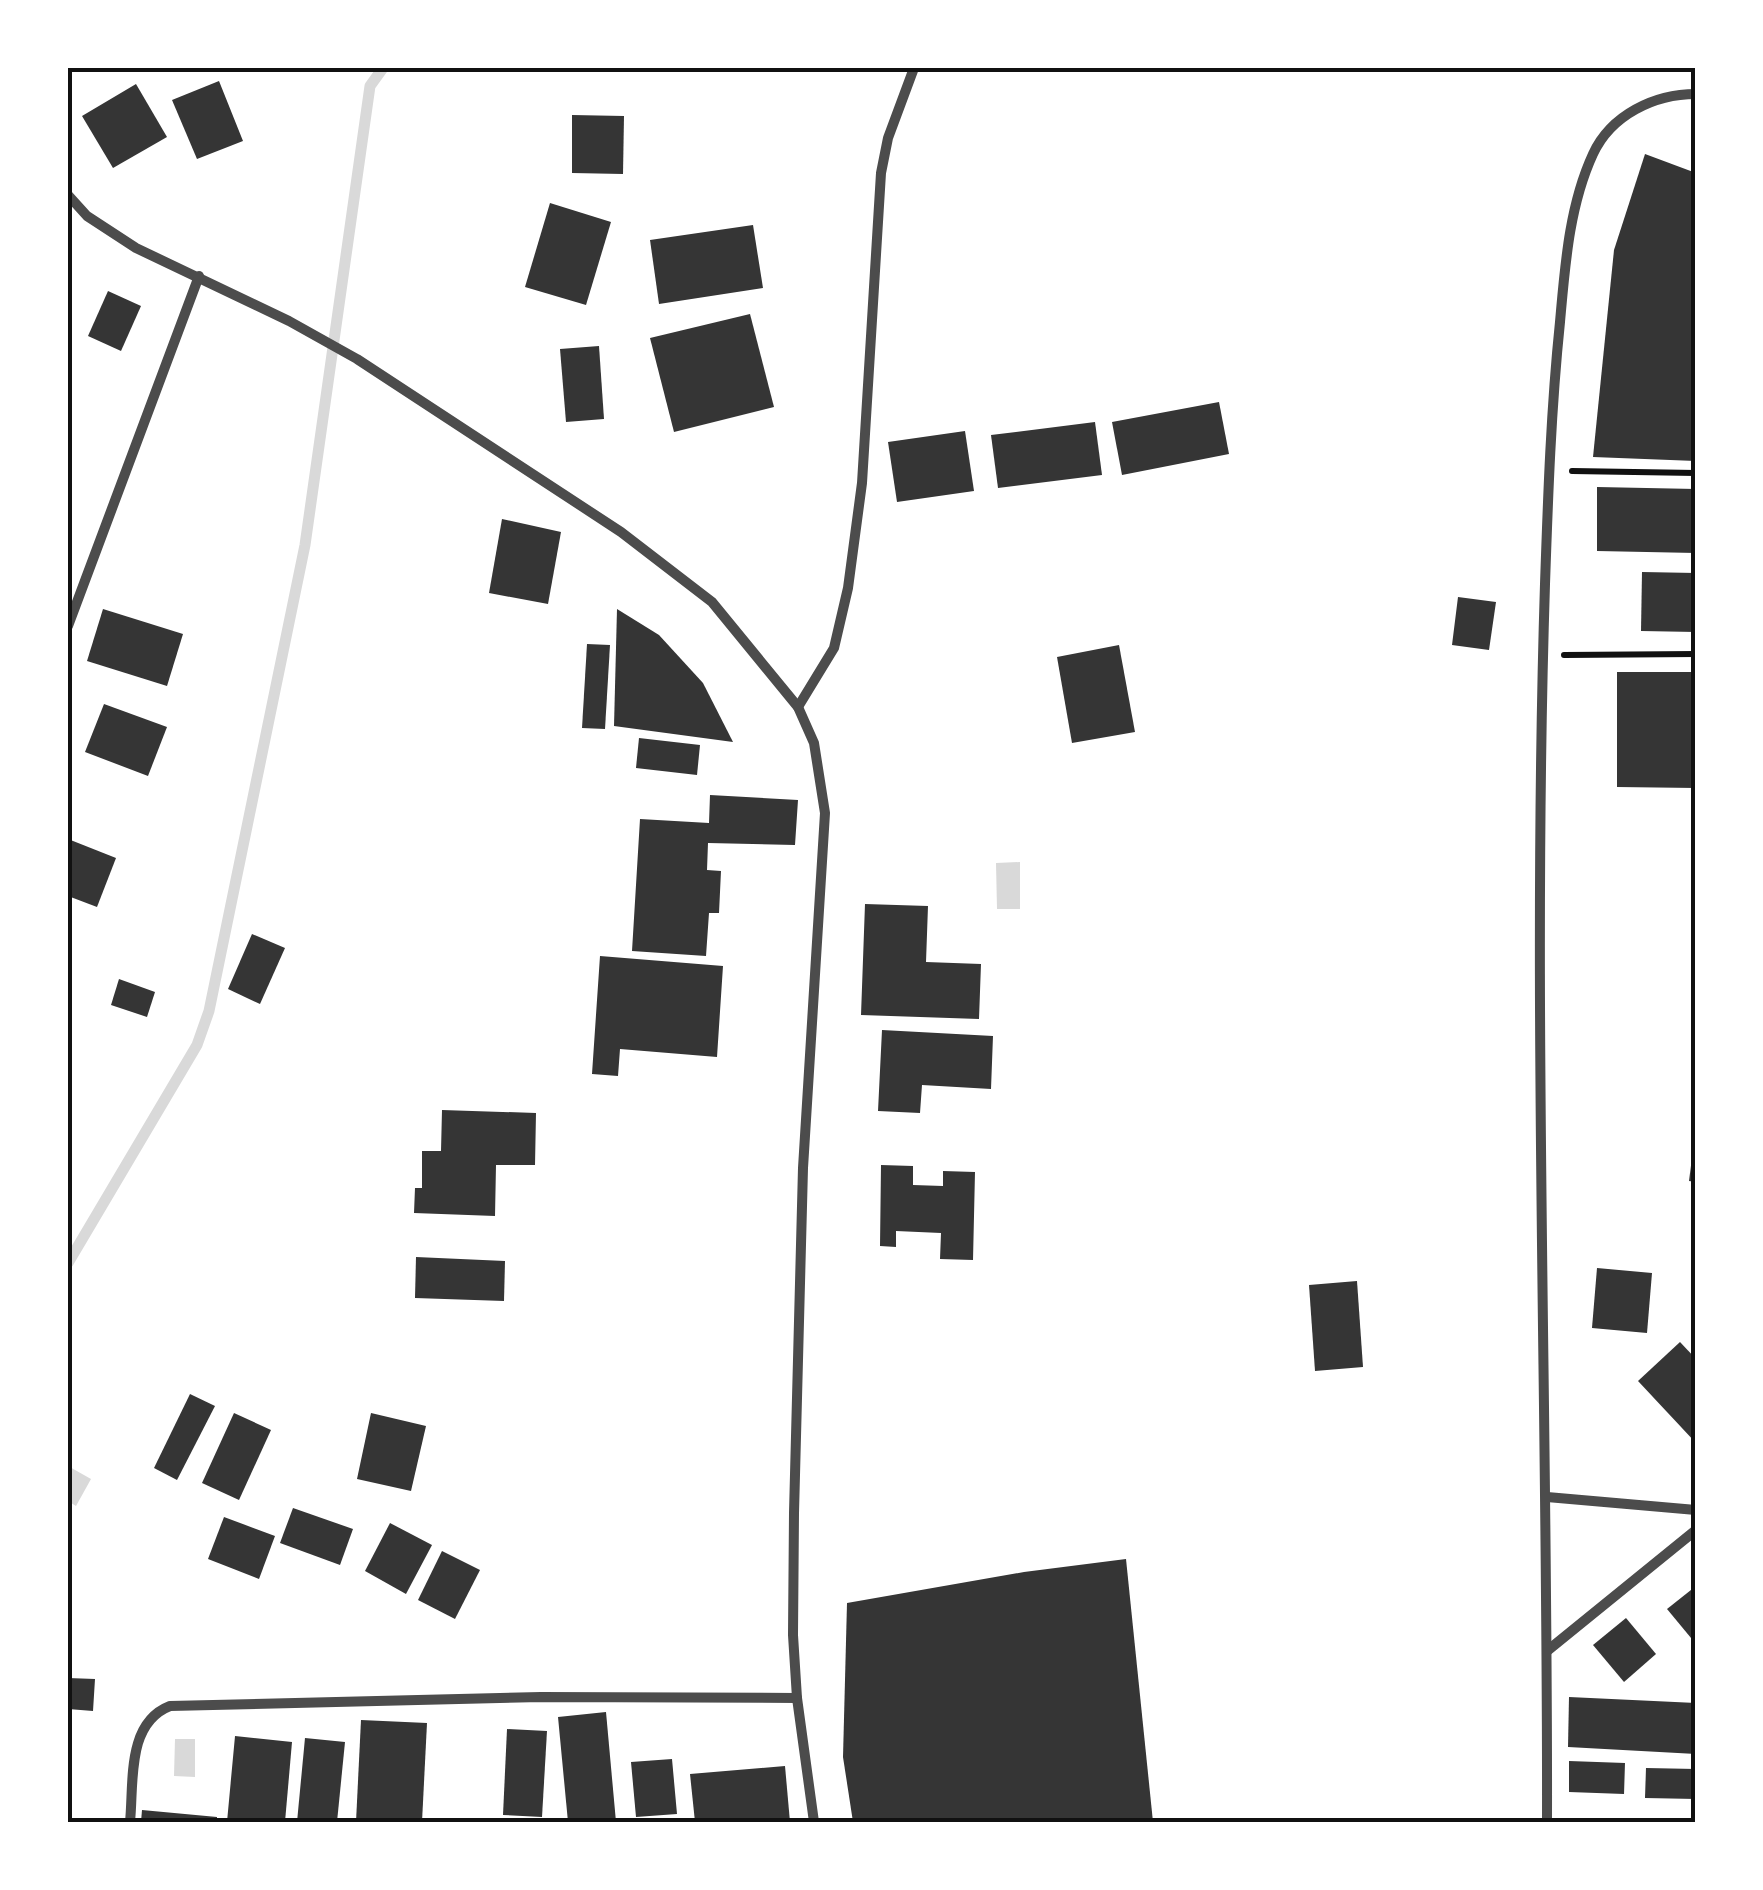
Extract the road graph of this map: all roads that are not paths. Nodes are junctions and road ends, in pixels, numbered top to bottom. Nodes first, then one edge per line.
1 (914, 68) edge
2 (1696, 94) edge
3 (68, 195) edge
4 (199, 276) junction
5 (68, 626) edge
6 (798, 707) junction
7 (1547, 1497) junction
8 (1696, 1510) edge
9 (1696, 1530) edge
10 (1547, 1651) junction
11 (796, 1698) junction
12 (130, 1822) edge
13 (814, 1822) edge
14 (1546, 1822) edge

1 - 6 street
2 - 7 street
3 - 4 street
4 - 5 street
4 - 6 street
6 - 11 street
7 - 8 street
7 - 10 street
9 - 10 street
10 - 14 street
11 - 12 street
11 - 13 street

